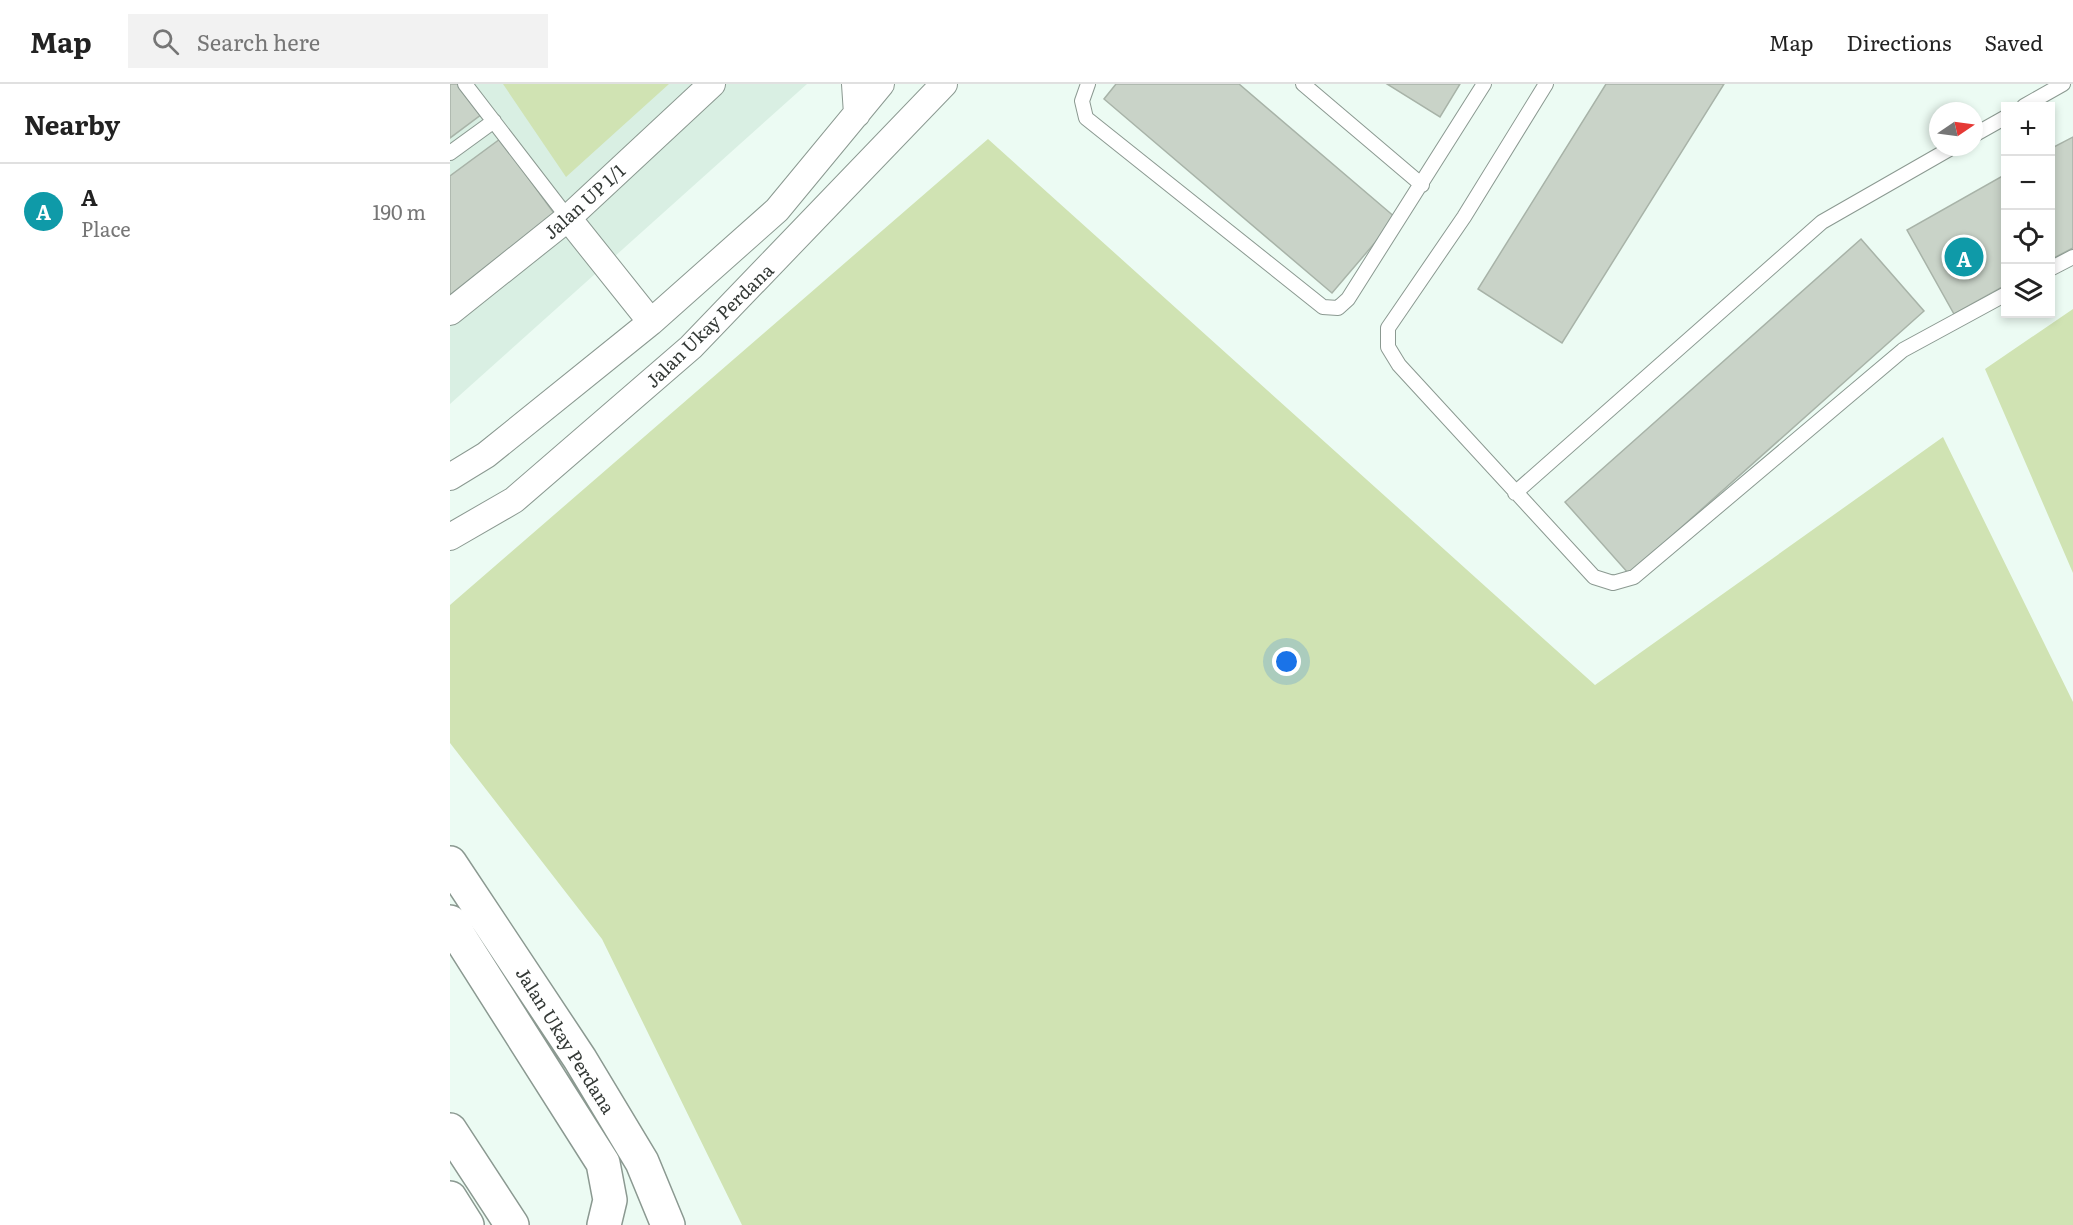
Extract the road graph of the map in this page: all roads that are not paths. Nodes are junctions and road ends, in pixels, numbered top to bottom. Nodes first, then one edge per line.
1 (465, 84) edge
2 (712, 84) edge
3 (855, 84) edge
4 (881, 84) edge
5 (1088, 84) edge
6 (1303, 84) edge
7 (1484, 84) edge
8 (1546, 84) edge
9 (2063, 84) edge
10 (936, 87) edge
11 (2031, 102) edge
12 (857, 114) junction
13 (2001, 120) edge
14 (494, 121) junction
15 (1983, 130) edge
16 (450, 153) edge
17 (1937, 156) edge
18 (1422, 185) junction
19 (568, 218) junction
20 (2073, 257) edge
21 (2055, 266) edge
22 (2001, 297) edge
23 (450, 312) edge
24 (651, 322) junction
25 (450, 477) edge
26 (1515, 493) junction
27 (450, 537) edge
28 (450, 863) edge
29 (450, 922) edge
30 (450, 1130) edge
31 (450, 1198) edge
32 (467, 1225) edge
33 (512, 1225) edge
34 (604, 1225) edge
35 (668, 1225) edge

1 - 14 lane
2 - 19 street, Jalan UP 1/1
3 - 12 street
4 - 12 street, Jalan Ukay Perdana
5 - 18 lane
6 - 18 lane
7 - 18 lane
8 - 26 lane
9 - 11 lane
10 - 27 street, Jalan Ukay Perdana
12 - 24 street, Jalan Ukay Perdana
13 - 15 lane
14 - 16 lane
14 - 19 lane
17 - 26 lane
19 - 23 street, Jalan UP 1/1
19 - 24 street
20 - 21 lane
22 - 26 lane
24 - 25 street, Jalan Ukay Perdana
28 - 35 street, Jalan Ukay Perdana
29 - 34 street
30 - 33 street
31 - 32 street

